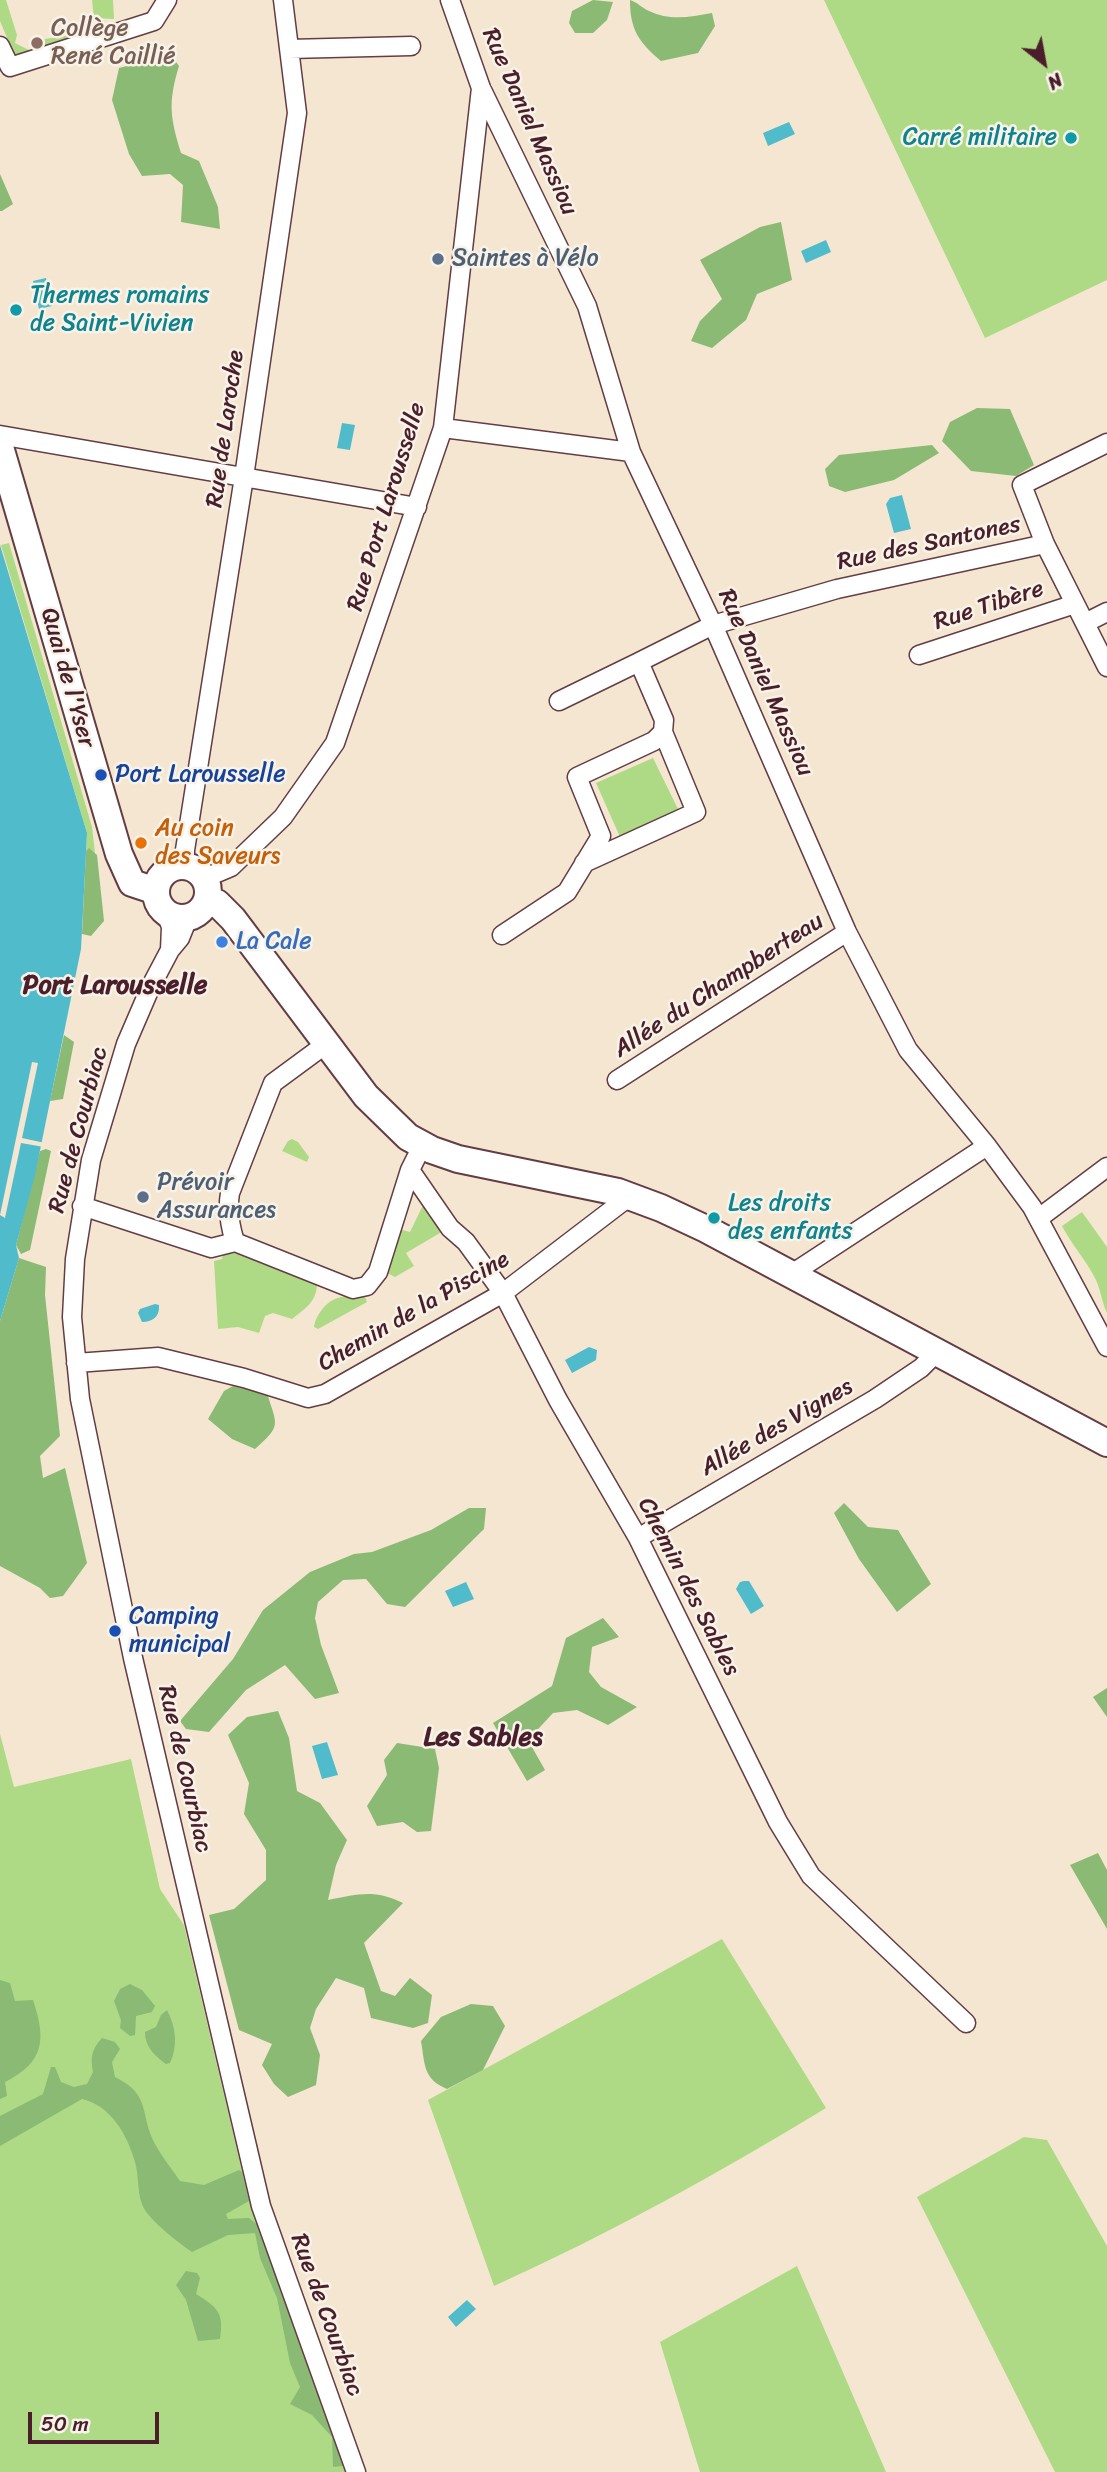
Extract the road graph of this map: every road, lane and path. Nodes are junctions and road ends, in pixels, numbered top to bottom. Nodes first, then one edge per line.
1 (167, 0) edge
2 (283, 0) edge
3 (450, 0) edge
4 (0, 46) edge
5 (411, 46) dead end
6 (289, 49) junction
7 (481, 89) junction
8 (443, 428) junction
9 (0, 435) edge
10 (1107, 443) edge
11 (0, 447) edge
12 (631, 452) junction
13 (244, 477) junction
14 (417, 507) junction
15 (1045, 544) junction
16 (1075, 604) junction
17 (1107, 612) edge
18 (1084, 623) junction
19 (713, 625) junction
20 (919, 655) dead end
21 (639, 662) junction
22 (1107, 667) edge
23 (559, 701) dead end
24 (663, 733) junction
25 (584, 863) junction
26 (199, 881) junction
27 (170, 907) junction
28 (848, 932) junction
29 (502, 935) dead end
30 (326, 1044) junction
31 (617, 1080) dead end
32 (422, 1146) junction
33 (988, 1146) junction
34 (1107, 1167) edge
35 (410, 1170) junction
36 (630, 1196) junction
37 (82, 1206) junction
38 (1039, 1218) junction
39 (235, 1241) junction
40 (790, 1275) junction
41 (503, 1293) junction
42 (1107, 1347) edge
43 (936, 1353) junction
44 (76, 1363) junction
45 (1107, 1443) edge
46 (638, 1538) junction
47 (967, 2023) dead end
48 (356, 2472) edge

1 - 4 street
2 - 6 street, Rue de Laroche
3 - 7 street, Rue Daniel Massiou
5 - 6 street
6 - 13 street, Rue de Laroche
7 - 8 street, Rue Port Larousselle
7 - 12 street, Rue Daniel Massiou
8 - 12 street
8 - 14 street, Rue Port Larousselle
9 - 13 street
10 - 15 street, Rue des Santones
11 - 27 street, Quai de l'Yser
12 - 19 street, Rue Daniel Massiou
13 - 14 street
13 - 26 street, Rue de Laroche
14 - 26 street, Rue Port Larousselle
15 - 16 street
15 - 19 street, Rue des Santones
16 - 18 street
16 - 20 street, Rue Tibère
17 - 18 street
18 - 22 street
19 - 21 street, Rue des Santones
19 - 28 street, Rue Daniel Massiou
21 - 23 street, Rue des Santones
21 - 24 street
24 - 25 street
24 - 25 street
25 - 29 street
26 - 27 street
26 - 27 street
26 - 30 street
27 - 37 street, Rue de Courbiac
28 - 31 street, Allée du Champberteau
28 - 33 street, Rue Daniel Massiou
30 - 32 street
30 - 39 street
32 - 35 street
32 - 36 street
33 - 38 street, Rue Daniel Massiou
33 - 40 street
34 - 38 street
35 - 39 street
35 - 41 street, Chemin des Sables
36 - 40 street
36 - 41 street, Chemin de la Piscine
37 - 39 street
37 - 44 street, Rue de Courbiac
38 - 42 street, Rue Daniel Massiou
40 - 43 street
41 - 44 street, Chemin de la Piscine
41 - 46 street, Chemin des Sables
43 - 45 street
43 - 46 street, Allée des Vignes
44 - 48 street, Rue de Courbiac
46 - 47 street, Chemin des Sables

